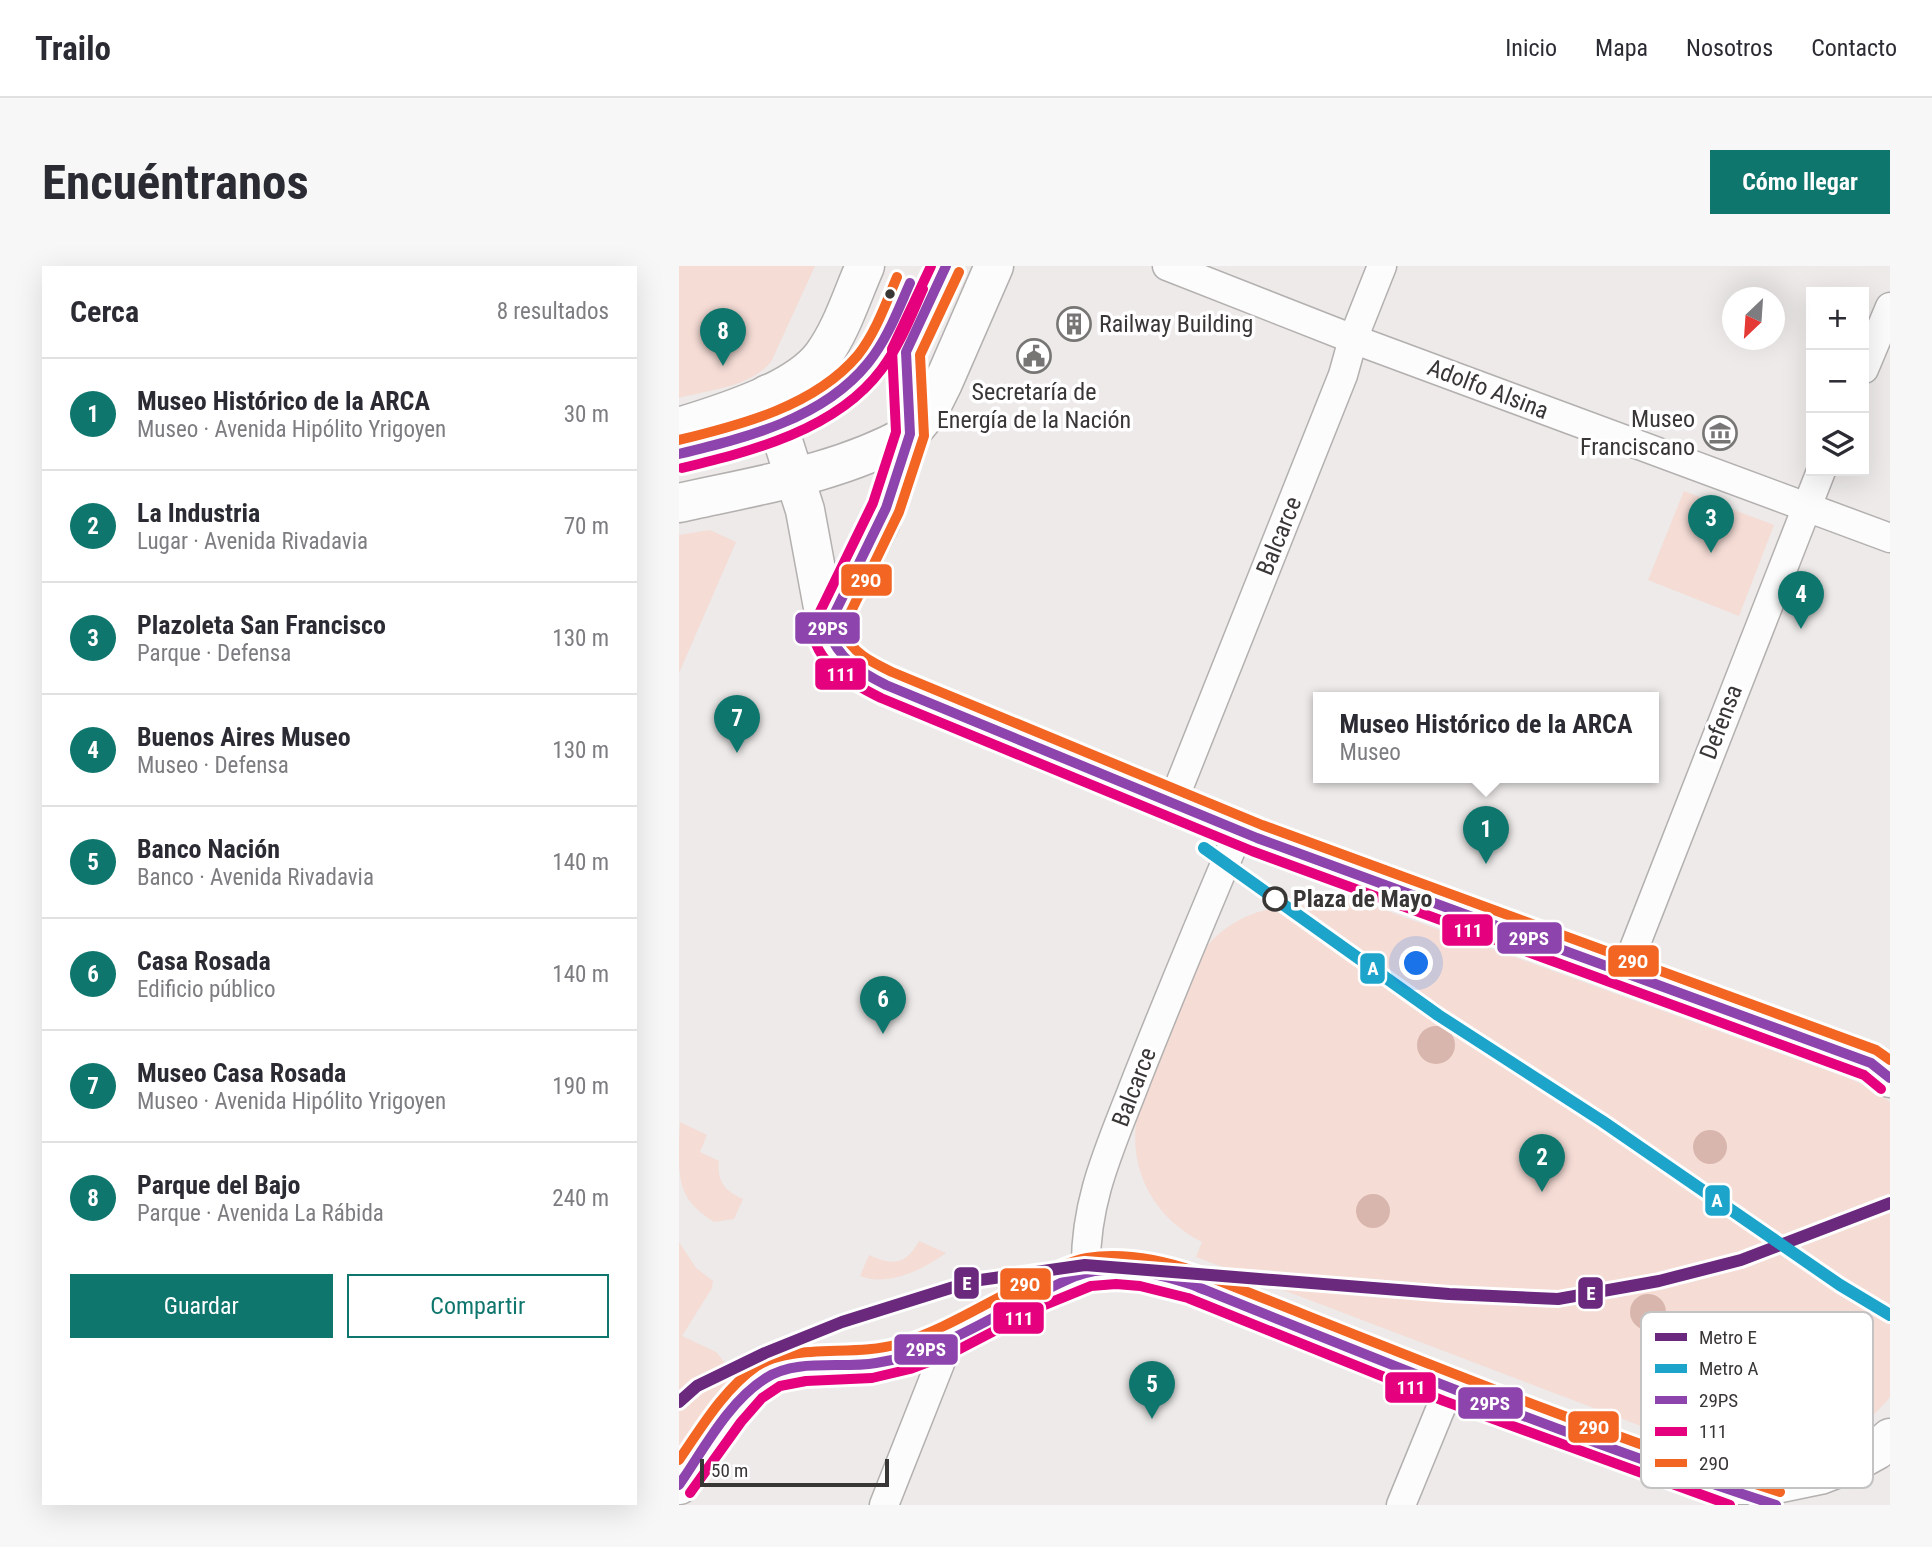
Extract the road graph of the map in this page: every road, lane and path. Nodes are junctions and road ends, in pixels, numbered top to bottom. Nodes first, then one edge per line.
1 (865, 266) edge
2 (994, 266) edge
3 (1167, 266) edge
4 (1382, 266) edge
5 (1890, 307) edge
6 (1353, 339) junction
7 (1869, 357) edge
8 (768, 394) junction
9 (679, 427) edge
10 (910, 434) junction
11 (1819, 476) edge
12 (794, 479) junction
13 (679, 502) edge
14 (1805, 508) junction
15 (1890, 538) edge
16 (827, 629) junction
17 (1171, 804) junction
18 (1238, 831) junction
19 (1623, 974) junction
20 (1881, 1071) edge
21 (1086, 1272) junction
22 (950, 1338) junction
23 (1449, 1388) junction
24 (1890, 1438) edge
25 (1873, 1452) edge
26 (1641, 1458) edge
27 (679, 1485) edge
28 (884, 1505) edge
29 (1401, 1505) edge

1 - 8 main road
2 - 10 main road
3 - 6 street, Adolfo Alsina
4 - 6 street, Balcarce
5 - 7 street
6 - 14 street, Adolfo Alsina
6 - 17 street, Balcarce
8 - 9 main road
8 - 12 main road
10 - 12 main road
10 - 16 main road
11 - 14 street, Defensa
12 - 13 main road
12 - 16 main road
14 - 15 street, Adolfo Alsina
14 - 19 street, Defensa
16 - 17 main road
17 - 18 main road
18 - 19 main road
18 - 21 street, Balcarce
19 - 20 main road
21 - 22 main road
21 - 23 main road
22 - 27 main road
22 - 28 street
23 - 26 main road
23 - 29 street
24 - 25 main road

